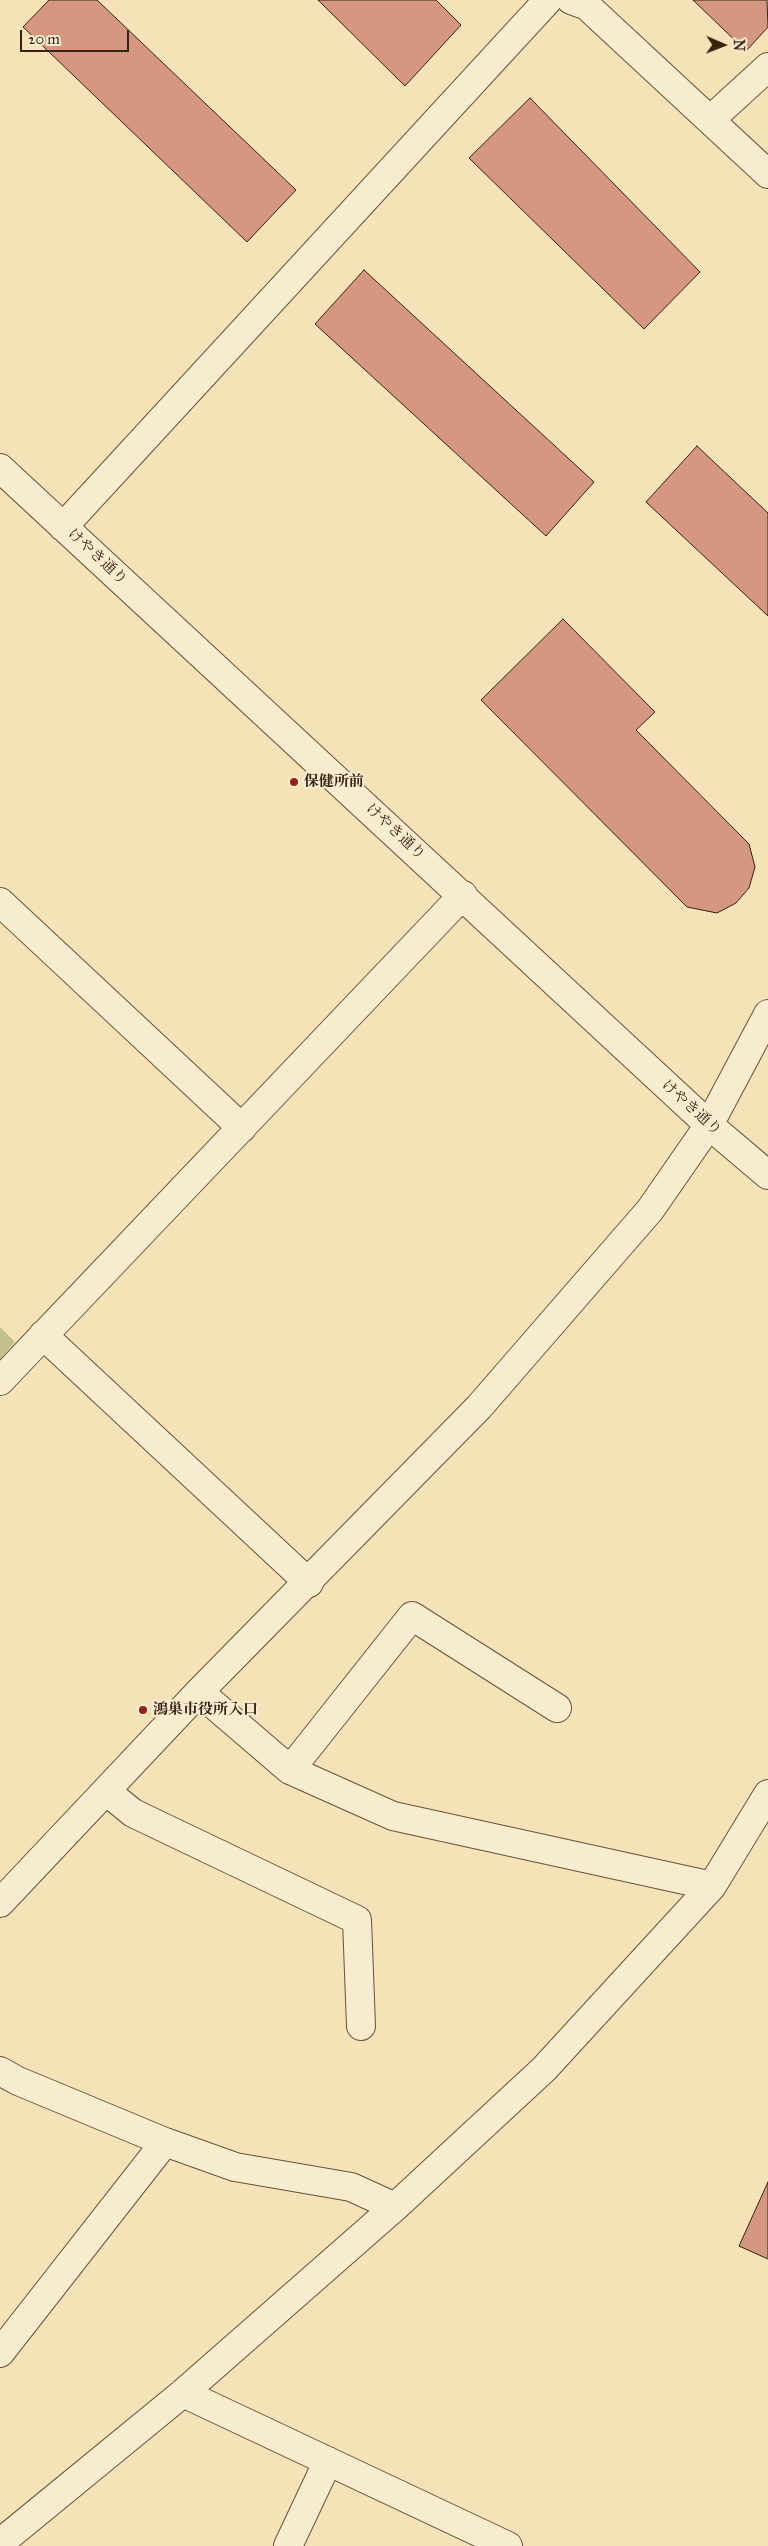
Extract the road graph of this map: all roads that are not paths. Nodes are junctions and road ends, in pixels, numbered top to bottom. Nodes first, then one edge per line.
1 (548, 0) edge
2 (571, 0) edge
3 (768, 66) edge
4 (710, 120) junction
5 (768, 174) edge
6 (0, 468) edge
7 (63, 527) junction
8 (463, 895) junction
9 (0, 902) edge
10 (768, 1014) edge
11 (710, 1125) junction
12 (242, 1128) junction
13 (768, 1174) edge
14 (43, 1335) junction
15 (0, 1381) edge
16 (309, 1583) junction
17 (199, 1692) junction
18 (557, 1708) dead end
19 (290, 1770) junction
20 (106, 1791) junction
21 (768, 1794) edge
22 (712, 1886) junction
23 (0, 1903) edge
24 (361, 2026) dead end
25 (0, 2071) edge
26 (165, 2142) junction
27 (395, 2207) junction
28 (0, 2353) edge
29 (183, 2393) junction
30 (328, 2462) junction
31 (0, 2543) edge
32 (288, 2546) edge
33 (508, 2546) edge

1 - 7 street
2 - 4 street
3 - 4 street
4 - 5 street
6 - 7 street, けやき通り
7 - 8 street, けやき通り
8 - 11 street, けやき通り
8 - 12 street
9 - 12 street
10 - 11 street
11 - 13 street, けやき通り
11 - 16 street
12 - 14 street
14 - 15 street
14 - 16 street
16 - 17 street
17 - 19 street
17 - 20 street
18 - 19 street
19 - 22 street
20 - 23 street
20 - 24 street
21 - 22 street
22 - 27 street
25 - 26 street
26 - 27 street
26 - 28 street
27 - 29 street
29 - 30 street
29 - 31 street
30 - 32 street
30 - 33 street

